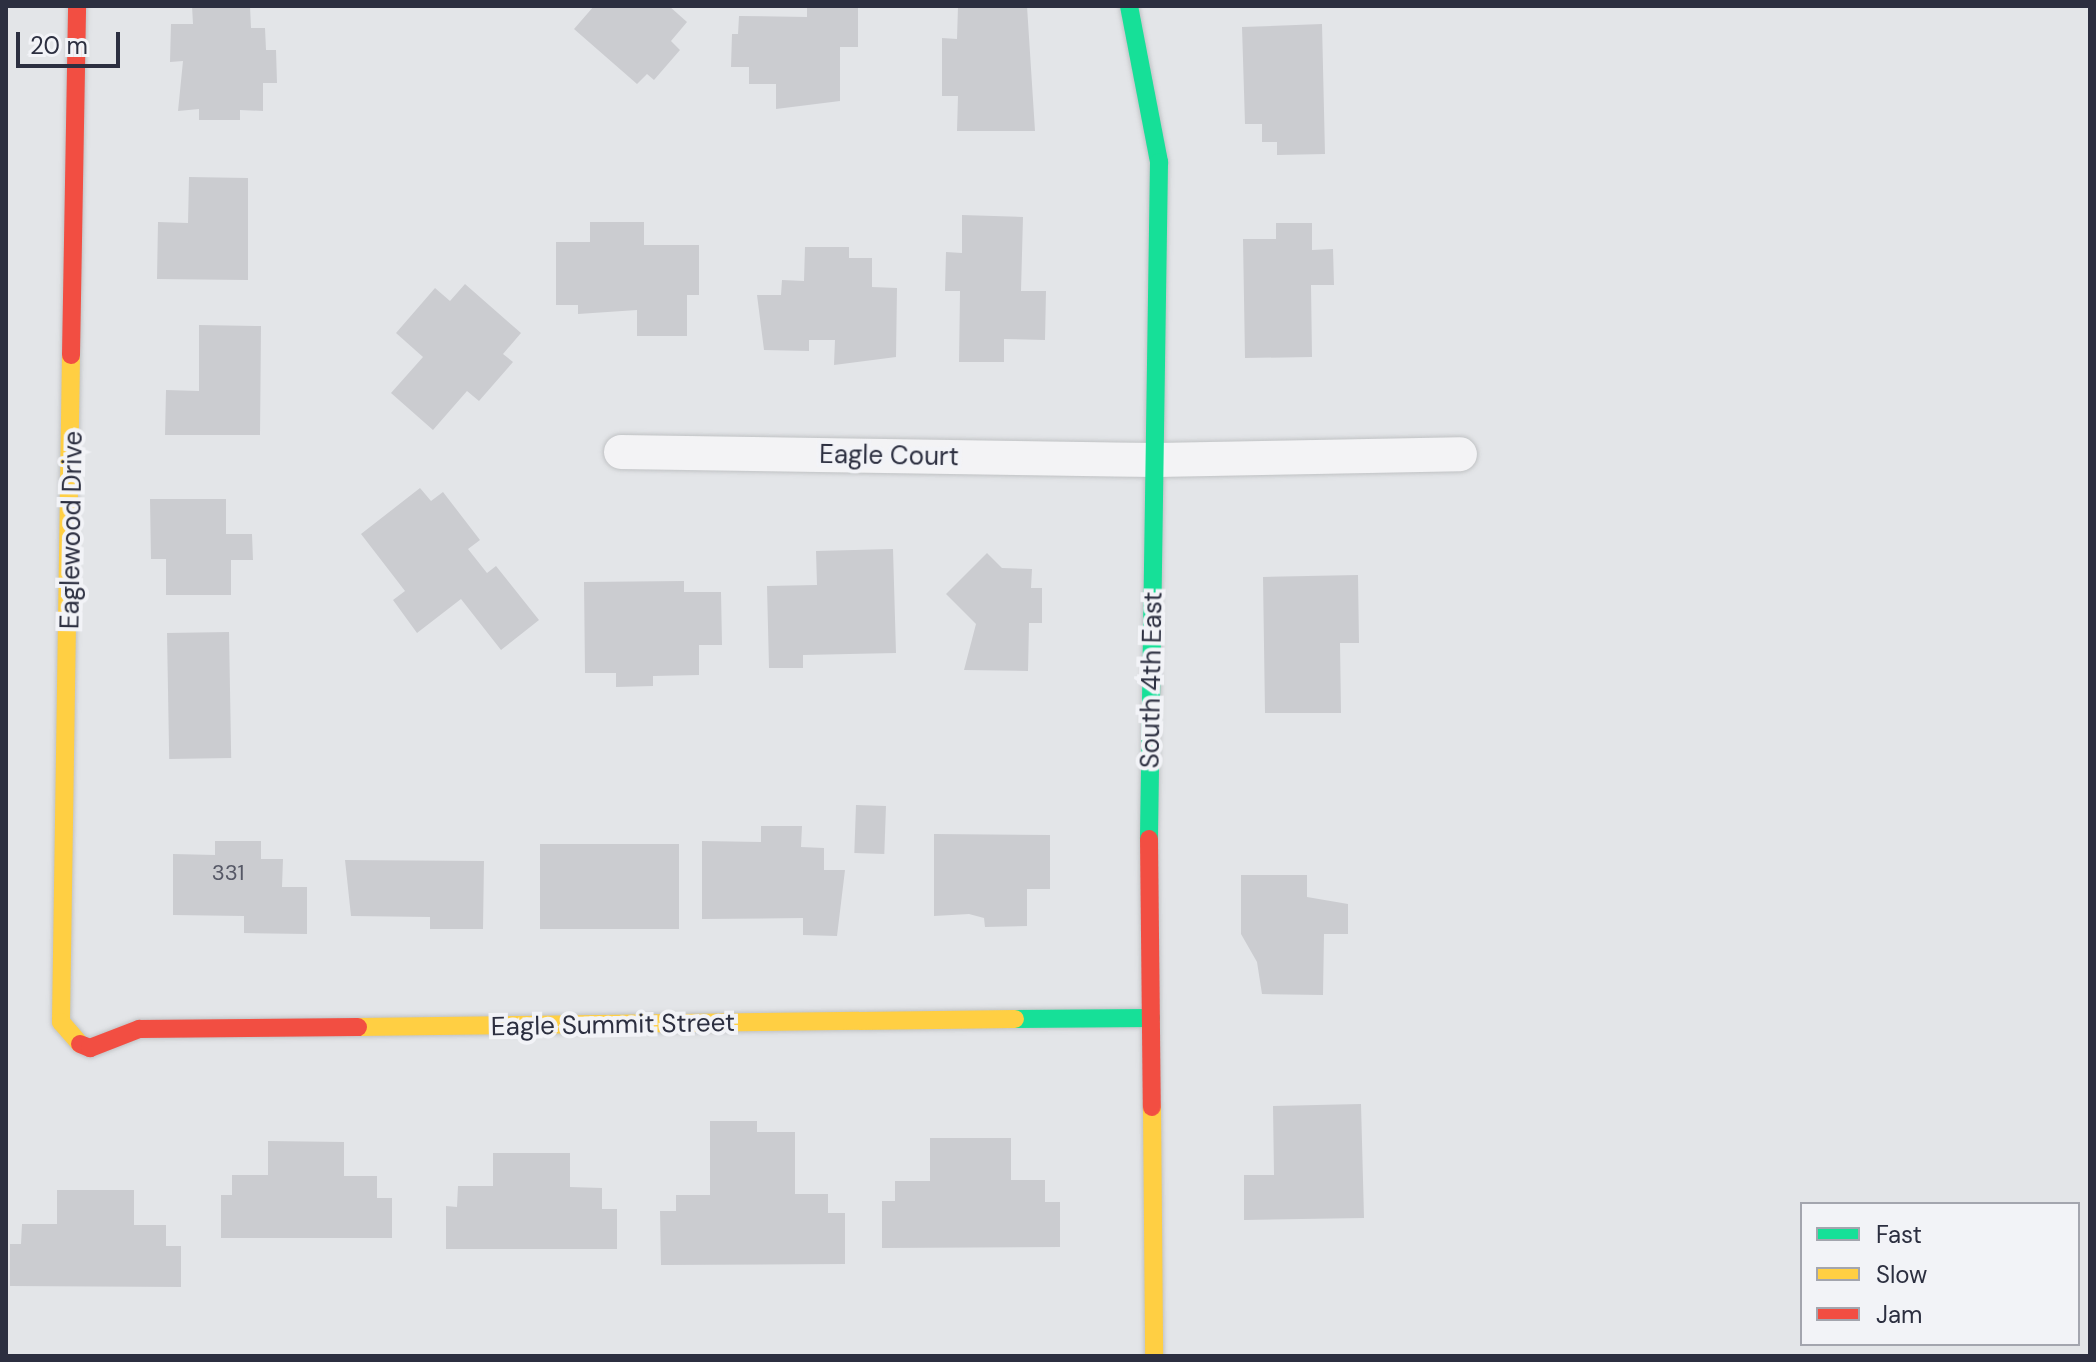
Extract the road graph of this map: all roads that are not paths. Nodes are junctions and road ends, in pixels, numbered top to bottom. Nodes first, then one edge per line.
1 (77, 6) edge
2 (1129, 6) edge
3 (621, 452) dead end
4 (1460, 454) dead end
5 (1157, 460) junction
6 (1151, 1018) junction
7 (79, 1044) joint
8 (1154, 1356) edge

1 - 7 street, Eaglewood Drive
2 - 5 street, South 4th East
3 - 5 street, Eagle Court
4 - 5 street, Eagle Court
5 - 6 street, South 4th East
6 - 7 street, Eagle Summit Street
6 - 8 street, South 4th East

